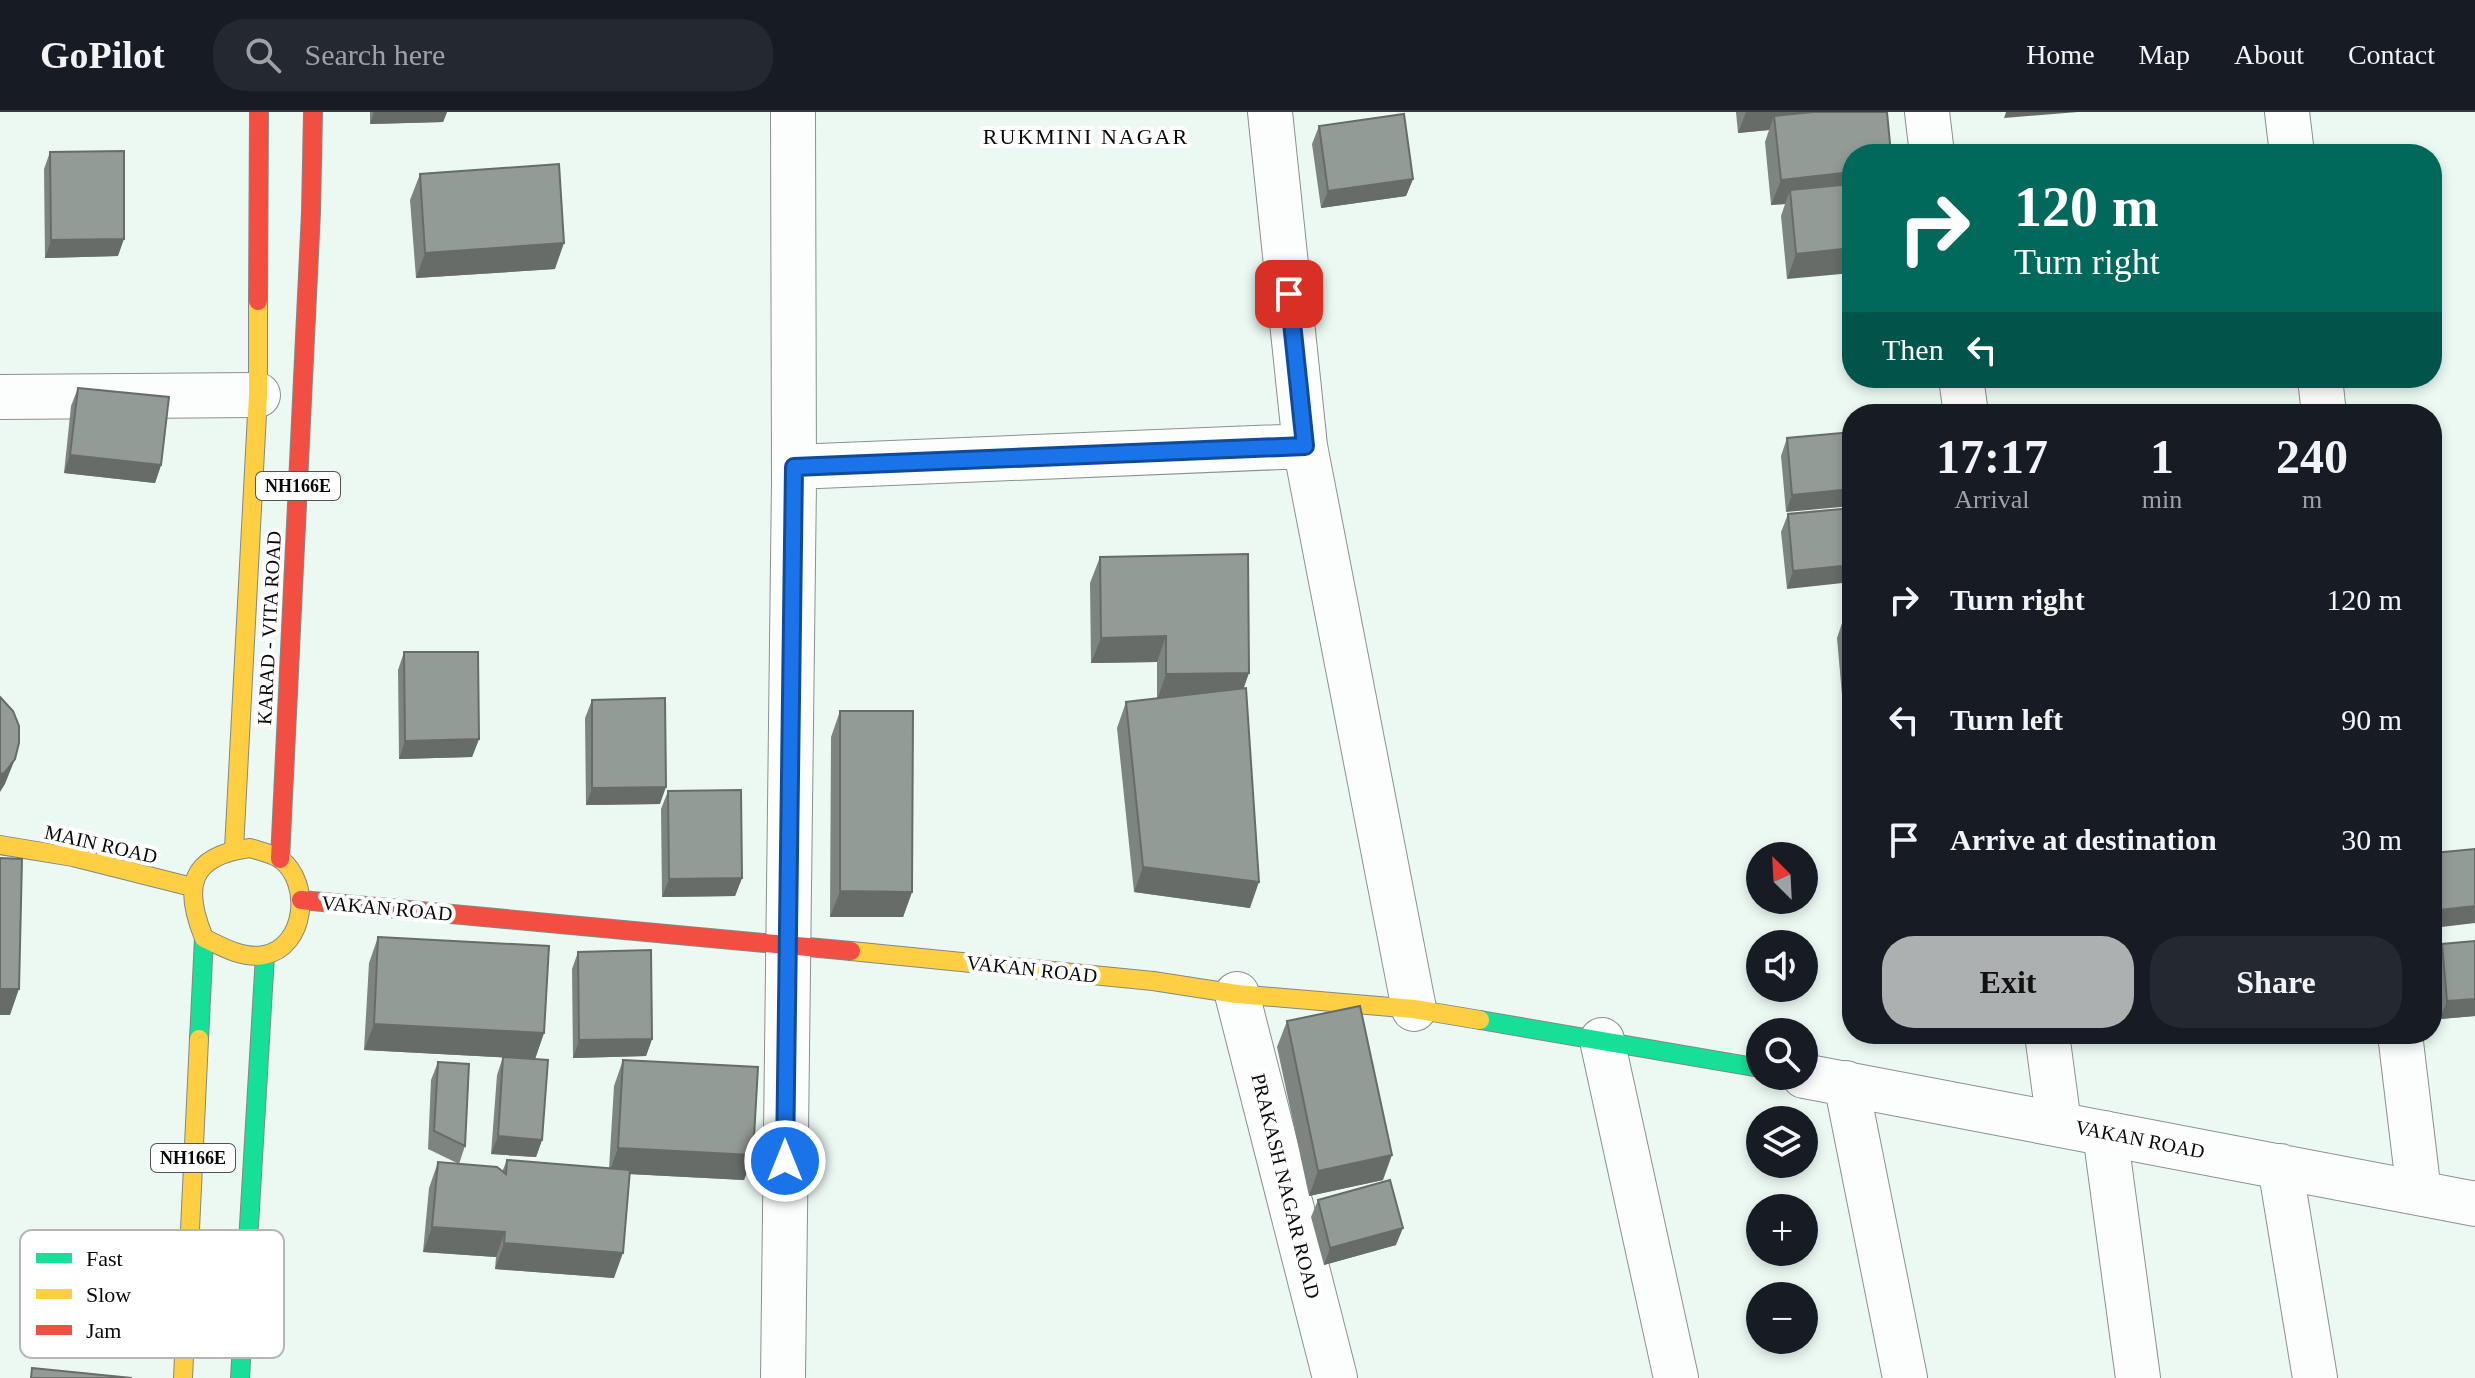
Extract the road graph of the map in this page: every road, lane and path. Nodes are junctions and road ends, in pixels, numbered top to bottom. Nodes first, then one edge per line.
1 (259, 112) edge
2 (313, 112) edge
3 (793, 112) edge
4 (1270, 112) edge
5 (1927, 112) edge
6 (2287, 112) edge
7 (1931, 144) edge
8 (2291, 144) edge
9 (258, 395) junction
10 (0, 397) edge
11 (1305, 446) junction
12 (794, 467) junction
13 (0, 845) edge
14 (234, 849) junction
15 (280, 859) junction
16 (192, 887) junction
17 (301, 900) junction
18 (204, 938) junction
19 (787, 945) junction
20 (265, 955) junction
21 (1237, 994) junction
22 (1414, 1009) junction
23 (1602, 1040) junction
24 (2048, 1044) edge
25 (2401, 1044) edge
26 (1746, 1066) edge
27 (1818, 1078) edge
28 (1846, 1083) junction
29 (2059, 1124) junction
30 (2105, 1133) junction
31 (2280, 1166) junction
32 (2419, 1193) junction
33 (2475, 1204) edge
34 (190, 1230) edge
35 (248, 1230) edge
36 (184, 1358) edge
37 (241, 1358) edge
38 (183, 1378) edge
39 (240, 1378) edge
40 (783, 1378) edge
41 (1335, 1378) edge
42 (1676, 1378) edge
43 (1905, 1378) edge
44 (2138, 1378) edge
45 (2315, 1378) edge

1 - 9 main road, NH166E
2 - 15 main road, KARAD - VITA ROAD / NH166E
3 - 12 street
4 - 11 street
5 - 7 street
6 - 8 street
9 - 10 street
9 - 14 main road, NH166E
11 - 12 street
11 - 22 street
12 - 19 street
13 - 16 main road, MAIN ROAD
14 - 15 main road
14 - 16 main road
15 - 17 main road
16 - 18 main road, NH166E
17 - 19 main road, VAKAN ROAD
17 - 20 main road
18 - 20 main road
18 - 34 main road, NH166E
19 - 21 main road, VAKAN ROAD
19 - 40 street
20 - 35 main road, NH166E
21 - 22 main road, VAKAN ROAD
21 - 41 street, PRAKASH NAGAR ROAD
22 - 23 main road, VAKAN ROAD
23 - 26 main road, VAKAN ROAD
23 - 42 street
24 - 29 street
25 - 32 street
27 - 28 street, VAKAN ROAD
28 - 29 street, VAKAN ROAD
28 - 43 street
29 - 30 street, VAKAN ROAD
30 - 31 street, VAKAN ROAD
30 - 44 street
31 - 32 street, VAKAN ROAD
31 - 45 street
32 - 33 street, VAKAN ROAD
36 - 38 main road, NH166E
37 - 39 main road, NH166E

